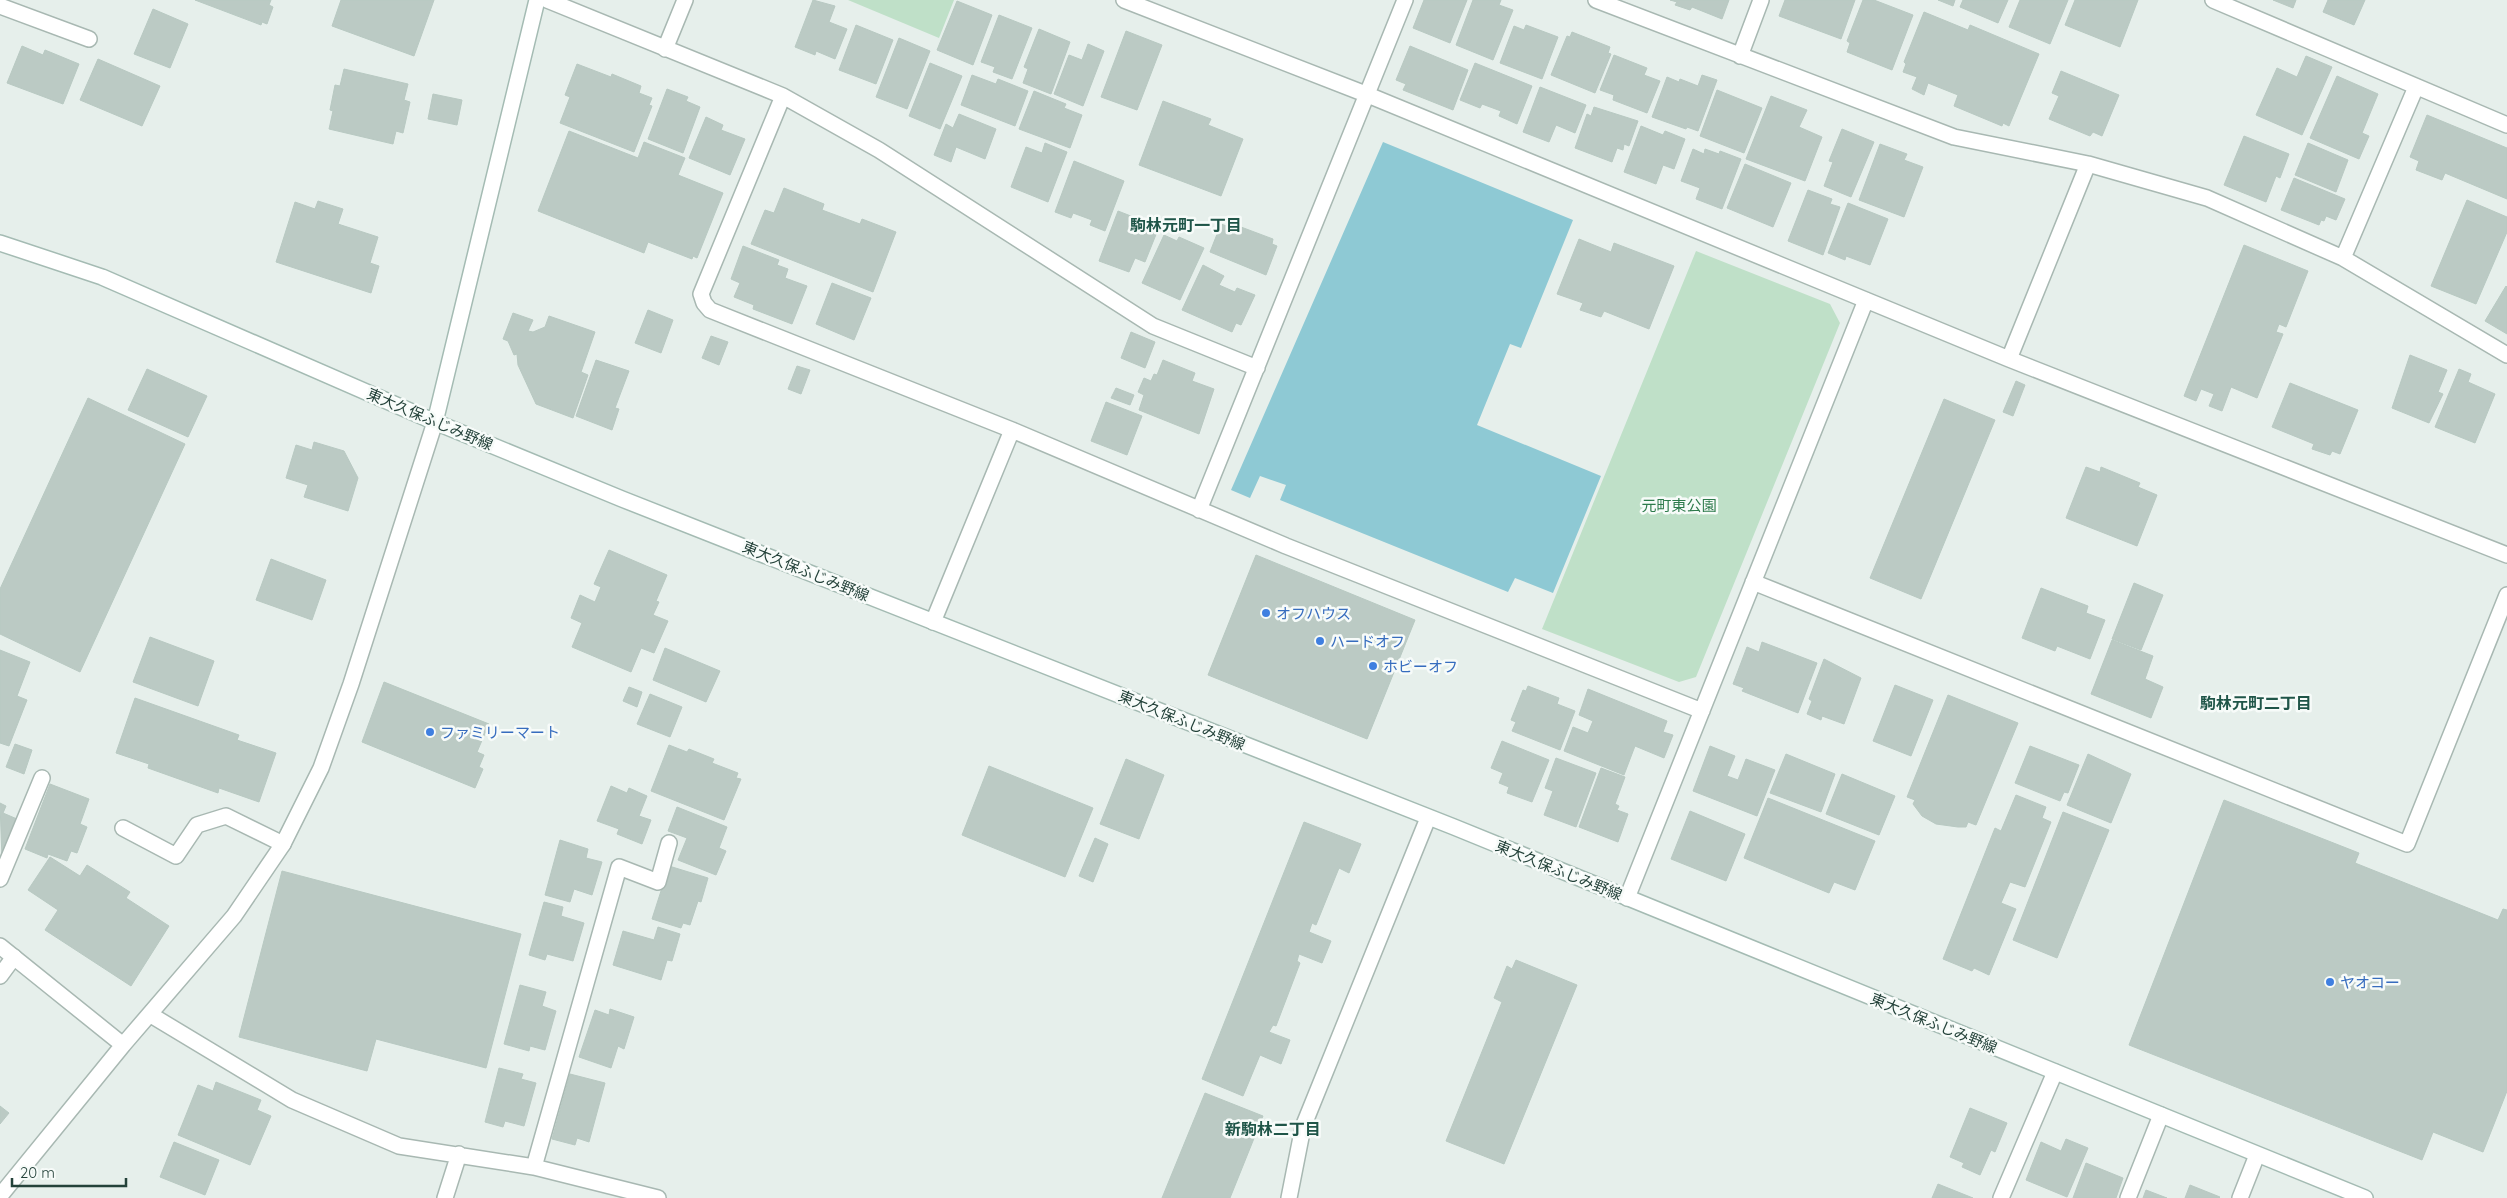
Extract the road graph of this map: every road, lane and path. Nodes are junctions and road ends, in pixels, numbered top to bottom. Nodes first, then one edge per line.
1 (537, 0) edge
2 (547, 0) edge
3 (685, 0) edge
4 (1124, 0) edge
5 (1405, 0) edge
6 (1596, 0) edge
7 (1762, 0) edge
8 (2213, 0) edge
9 (0, 6) edge
10 (89, 39) dead end
11 (665, 49) junction
12 (1740, 56) junction
13 (2416, 87) junction
14 (1368, 95) junction
15 (783, 96) junction
16 (2507, 125) edge
17 (2088, 164) junction
18 (0, 242) edge
19 (2343, 258) junction
20 (1866, 300) junction
21 (2507, 355) edge
22 (2009, 359) junction
23 (1257, 368) junction
24 (435, 422) junction
25 (1012, 430) junction
26 (1200, 510) junction
27 (2507, 555) edge
28 (1753, 582) junction
29 (2507, 595) edge
30 (933, 622) junction
31 (1702, 711) junction
32 (42, 778) dead end
33 (1428, 818) junction
34 (122, 828) dead end
35 (669, 843) dead end
36 (283, 844) junction
37 (0, 879) edge
38 (1627, 898) junction
39 (0, 946) edge
40 (14, 957) junction
41 (0, 976) edge
42 (151, 1015) junction
43 (123, 1045) junction
44 (2054, 1072) junction
45 (2161, 1115) junction
46 (459, 1154) junction
47 (2257, 1155) junction
48 (534, 1167) junction
49 (0, 1196) edge
50 (445, 1198) edge
51 (658, 1198) edge
52 (1289, 1198) edge
53 (2001, 1198) edge
54 (2128, 1198) edge
55 (2240, 1198) edge
56 (2365, 1198) edge

1 - 24 street
2 - 11 street
3 - 11 street
4 - 14 street
5 - 14 street
6 - 12 street
7 - 12 street
8 - 13 street
9 - 10 street
11 - 15 street
12 - 17 street
13 - 16 street
13 - 19 street
14 - 20 street
14 - 23 street
15 - 23 street
15 - 25 street
17 - 19 street
17 - 22 street
18 - 24 street, 東大久保ふじみ野線
19 - 21 street
20 - 22 street
20 - 28 street
22 - 27 street
23 - 26 street
24 - 30 street, 東大久保ふじみ野線
24 - 36 street
25 - 26 street
25 - 30 street
26 - 31 street
28 - 29 street
28 - 31 street
30 - 33 street, 東大久保ふじみ野線
31 - 38 street
32 - 37 street
33 - 38 street, 東大久保ふじみ野線
33 - 52 street
34 - 36 street
35 - 48 street
36 - 42 street
38 - 44 street, 東大久保ふじみ野線
39 - 40 street
40 - 41 street
40 - 43 street
42 - 43 street
42 - 46 street
43 - 49 street
44 - 45 street, 東大久保ふじみ野線
44 - 53 street
45 - 47 street, 東大久保ふじみ野線
45 - 54 street
46 - 48 street
46 - 50 street
47 - 55 street
47 - 56 street, 東大久保ふじみ野線
48 - 51 street

